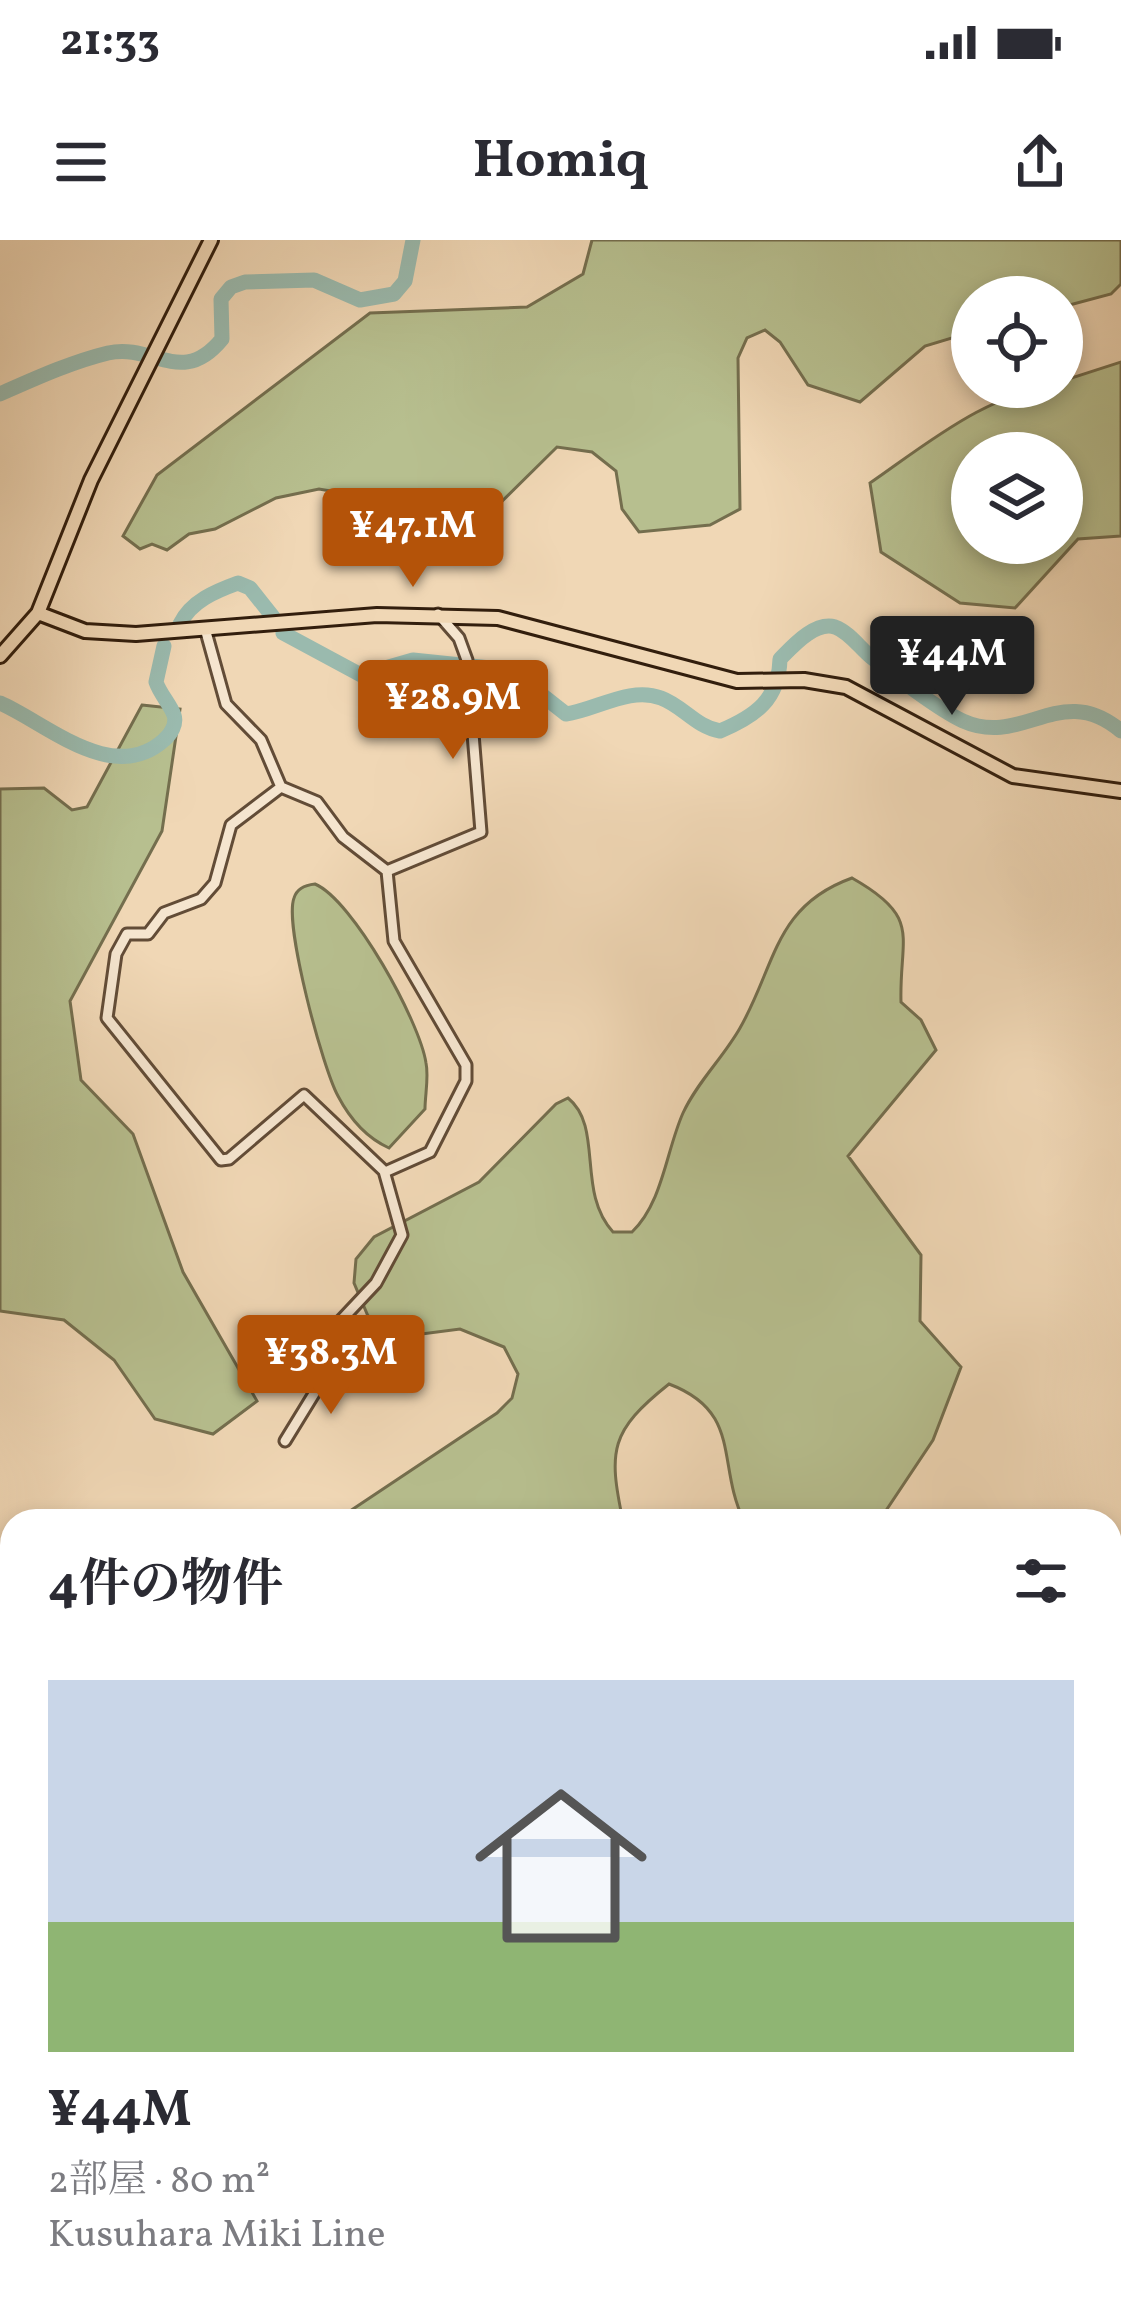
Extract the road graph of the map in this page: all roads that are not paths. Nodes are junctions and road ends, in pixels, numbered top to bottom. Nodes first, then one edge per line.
1 (211, 240) edge
2 (38, 613) junction
3 (438, 614) junction
4 (206, 632) junction
5 (0, 656) edge
6 (281, 788) junction
7 (1121, 791) edge
8 (387, 871) junction
9 (385, 1172) junction
10 (285, 1441) dead end

1 - 2 main road
2 - 4 main road
2 - 5 main road
3 - 4 main road
3 - 7 main road
3 - 8 street
4 - 6 street
6 - 8 street
6 - 9 street
8 - 9 street
9 - 10 street

